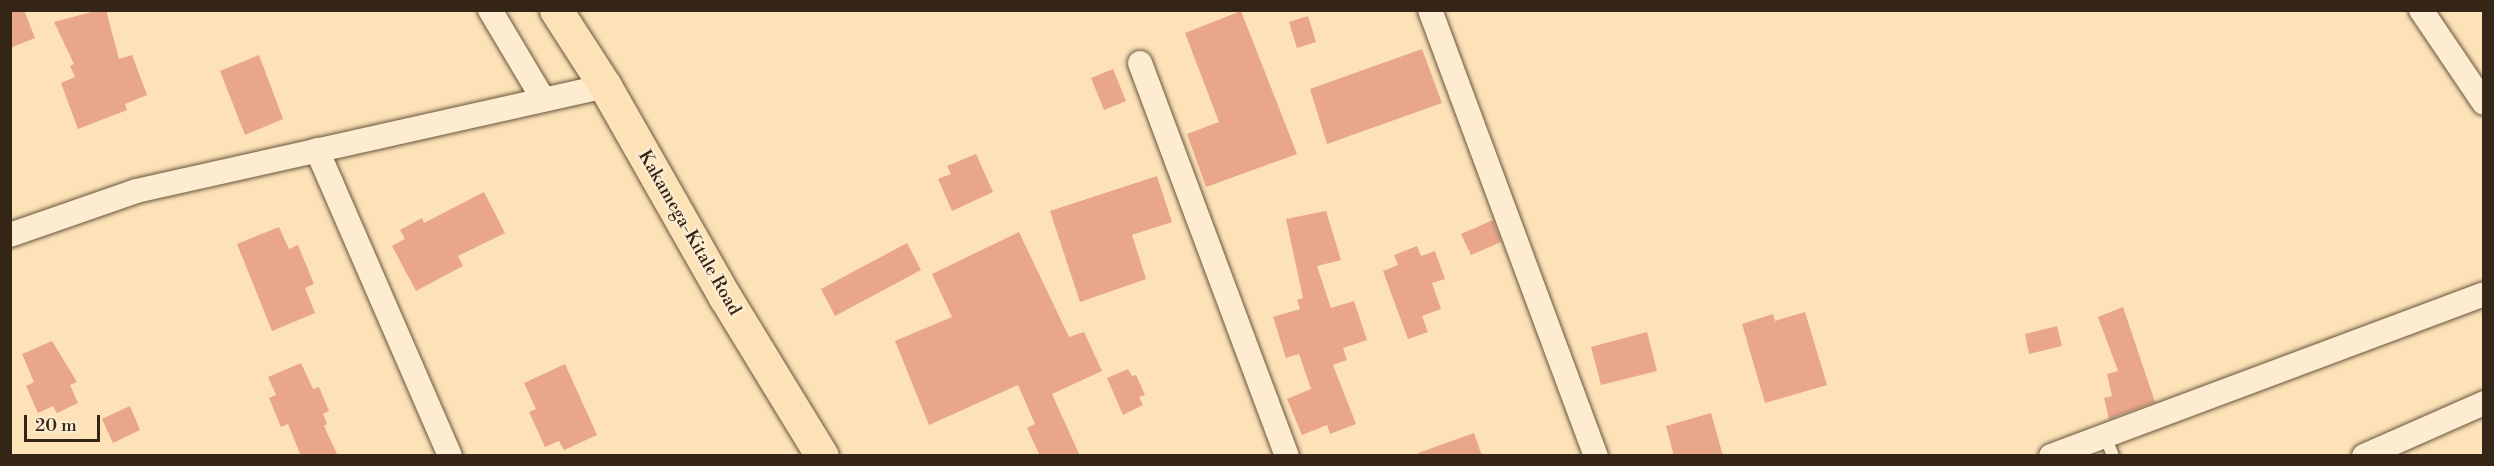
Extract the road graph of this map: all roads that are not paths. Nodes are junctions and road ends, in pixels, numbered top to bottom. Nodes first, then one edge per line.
1 (490, 10) edge
2 (556, 10) edge
3 (1430, 10) edge
4 (2421, 10) edge
5 (1140, 63) dead end
6 (605, 86) junction
7 (543, 99) junction
8 (2484, 102) edge
9 (317, 150) junction
10 (10, 235) edge
11 (2484, 294) edge
12 (2484, 403) edge
13 (2109, 446) edge
14 (450, 456) edge
15 (822, 456) edge
16 (1287, 456) edge
17 (1596, 456) edge
18 (2051, 456) edge
19 (2364, 456) edge

1 - 7 street
2 - 6 highway, Kakamega-Kitale Road
3 - 17 street
4 - 8 street
5 - 16 street
6 - 7 street
6 - 15 highway, Kakamega-Kitale Road
7 - 9 street
9 - 10 street
9 - 14 street
11 - 13 street
12 - 19 street
13 - 18 street

